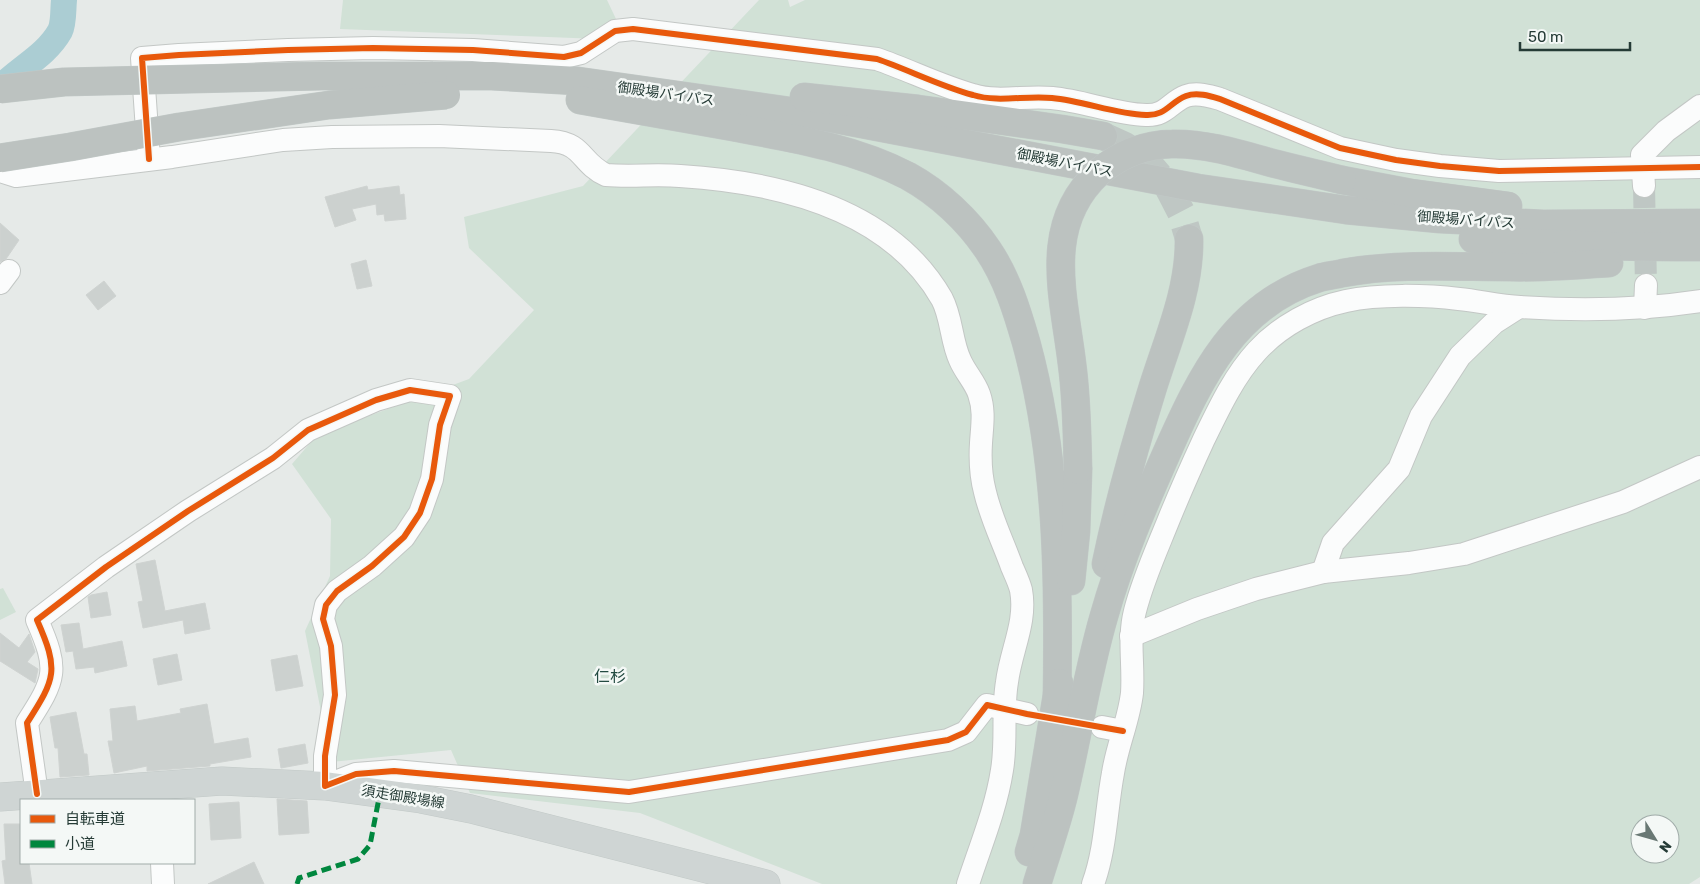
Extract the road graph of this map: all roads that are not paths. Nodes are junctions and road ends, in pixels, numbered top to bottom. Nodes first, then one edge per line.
1 (439, 85) junction
2 (0, 89) edge
3 (577, 90) junction
4 (1700, 106) edge
5 (1103, 136) tunnel mouth
6 (0, 158) edge
7 (149, 159) junction
8 (1700, 167) edge
9 (0, 171) edge
10 (1644, 178) junction
11 (1700, 217) edge
12 (1700, 223) edge
13 (1189, 239) tunnel mouth
14 (1700, 247) edge
15 (1700, 253) edge
16 (1646, 285) tunnel mouth
17 (1700, 301) edge
18 (1519, 307) junction
19 (1645, 308) junction
20 (1700, 467) edge
21 (1323, 572) junction
22 (1131, 636) junction
23 (1057, 701) junction
24 (1004, 709) junction
25 (1027, 714) dead end
26 (325, 786) junction
27 (159, 793) edge
28 (37, 794) junction
29 (0, 797) edge
30 (1050, 840) junction
31 (162, 864) edge
32 (163, 884) edge
33 (766, 884) edge
34 (968, 884) edge
35 (1021, 884) edge
36 (1037, 884) edge
37 (1093, 884) edge

1 - 2 highway, bridge
1 - 3 highway, 御殿場バイパス
1 - 6 highway, bridge
3 - 5 highway
3 - 12 highway, 御殿場バイパス
3 - 14 highway, 御殿場バイパス
3 - 23 highway
4 - 10 street
7 - 9 street
7 - 10 street
7 - 24 street
8 - 10 street
11 - 23 highway, bridge
13 - 30 highway
15 - 30 highway
16 - 19 street
17 - 19 street
18 - 19 street
18 - 21 street
18 - 22 street
20 - 21 street
21 - 22 street
22 - 37 street
23 - 35 highway
24 - 25 street
24 - 26 street
24 - 34 street
26 - 27 main road, 須走御殿場線
26 - 28 street
26 - 33 main road, 須走御殿場線
27 - 28 main road, 須走御殿場線
28 - 29 main road, 須走御殿場線
30 - 36 highway
31 - 32 street

